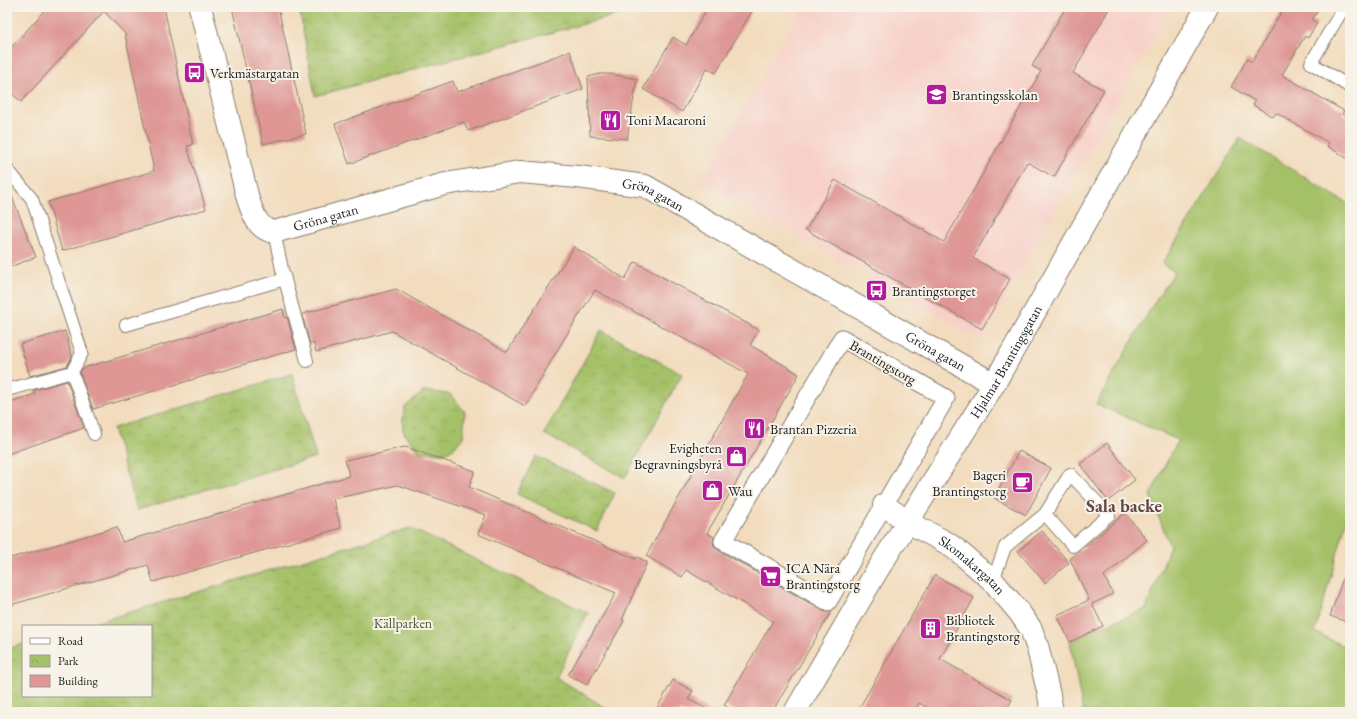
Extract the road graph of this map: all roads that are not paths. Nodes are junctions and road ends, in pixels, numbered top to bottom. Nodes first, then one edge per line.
1 (200, 7) edge
2 (1207, 7) edge
3 (1344, 7) edge
4 (1350, 87) edge
5 (7, 169) edge
6 (274, 232) junction
7 (285, 279) junction
8 (126, 325) dead end
9 (307, 361) dead end
10 (72, 372) junction
11 (994, 384) junction
12 (7, 390) edge
13 (94, 434) dead end
14 (884, 505) junction
15 (1045, 514) junction
16 (908, 522) junction
17 (993, 581) junction
18 (795, 712) edge
19 (1052, 712) edge

1 - 6 street
2 - 11 street, Hjalmar Brantingsgatan
3 - 4 lane
5 - 10 lane
6 - 7 lane
6 - 11 street, Gröna gatan
7 - 8 lane
7 - 9 lane
10 - 12 lane
10 - 13 lane
11 - 16 street, Hjalmar Brantingsgatan
14 - 14 street, Brantingstorg
14 - 16 street, Skomakargatan
15 - 15 lane
15 - 17 lane
16 - 17 street, Skomakargatan
16 - 18 street, Hjalmar Brantingsgatan
17 - 19 street, Skomakargatan

